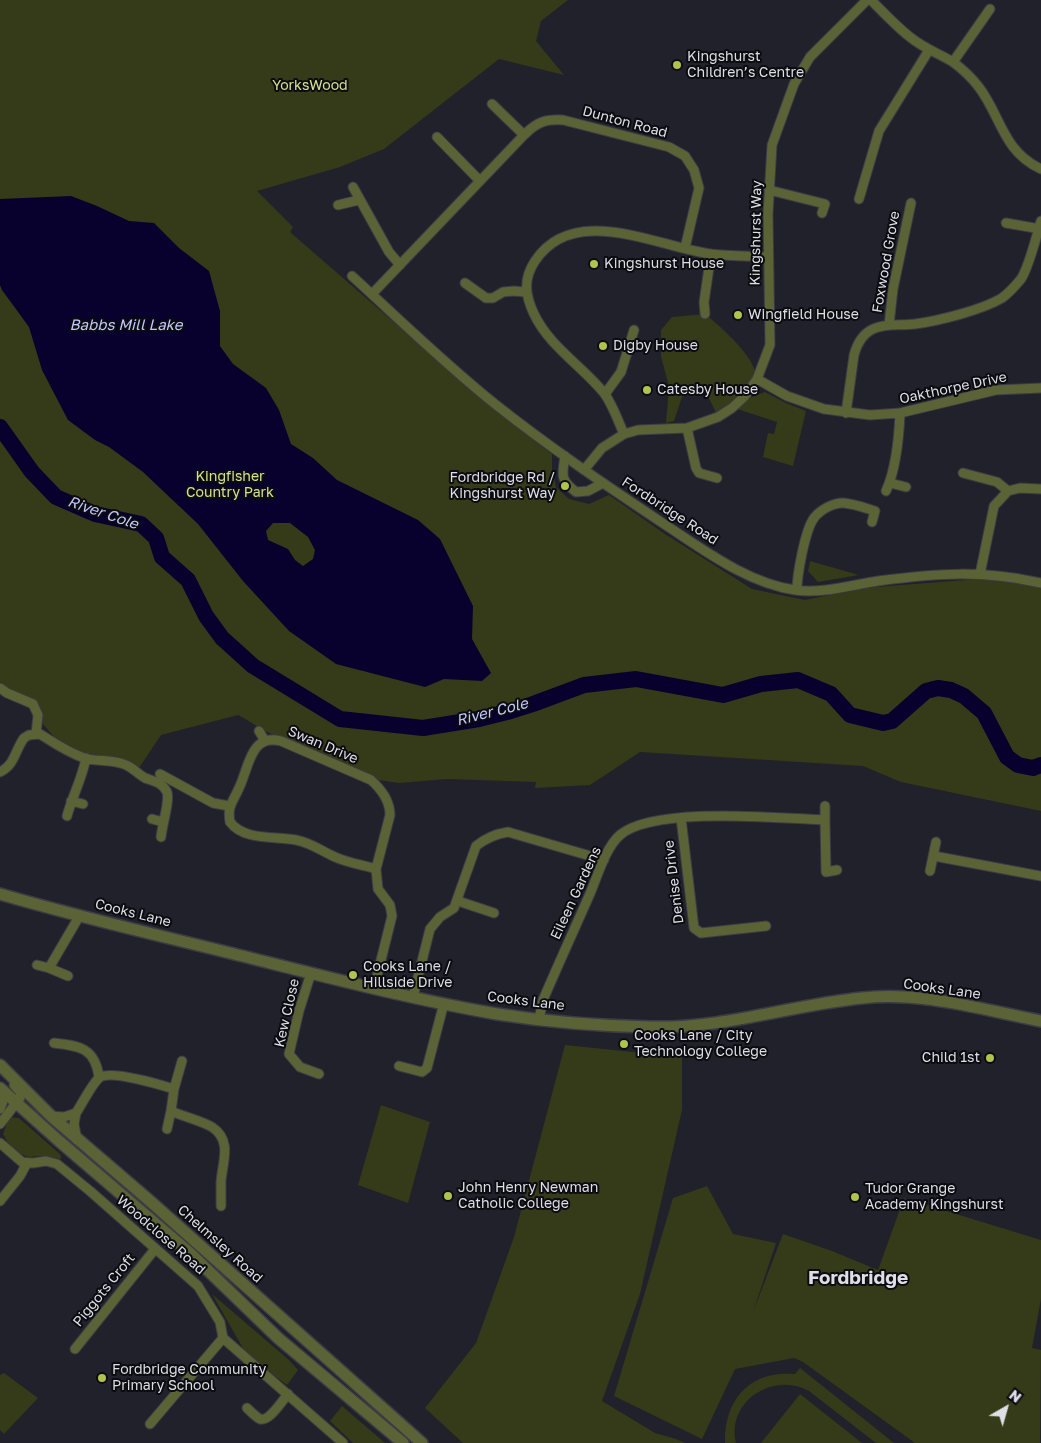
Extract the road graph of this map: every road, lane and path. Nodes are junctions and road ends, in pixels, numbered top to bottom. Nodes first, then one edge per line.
1 (867, 0) edge
2 (871, 0) edge
3 (990, 10) dead end
4 (929, 50) junction
5 (953, 62) junction
6 (492, 104) dead end
7 (524, 134) junction
8 (437, 137) dead end
9 (1041, 169) edge
10 (480, 181) junction
11 (353, 187) dead end
12 (769, 190) junction
13 (859, 199) dead end
14 (359, 200) junction
15 (911, 203) dead end
16 (338, 205) dead end
17 (822, 213) dead end
18 (1006, 223) dead end
19 (1040, 227) edge
20 (685, 248) junction
21 (711, 254) junction
22 (768, 256) junction
23 (400, 265) junction
24 (352, 276) dead end
25 (465, 283) dead end
26 (525, 292) junction
27 (372, 294) junction
28 (705, 314) dead end
29 (889, 325) junction
30 (634, 330) dead end
31 (757, 379) junction
32 (1041, 388) edge
33 (605, 394) junction
34 (846, 413) junction
35 (900, 413) junction
36 (687, 428) junction
37 (624, 434) junction
38 (565, 456) junction
39 (584, 470) junction
40 (963, 473) dead end
41 (717, 478) dead end
42 (603, 484) junction
43 (906, 487) dead end
44 (1041, 489) edge
45 (1008, 491) junction
46 (872, 522) dead end
47 (980, 574) junction
48 (1041, 583) edge
49 (797, 590) junction
50 (0, 688) edge
51 (259, 731) dead end
52 (36, 734) junction
53 (265, 741) junction
54 (86, 758) junction
55 (0, 772) edge
56 (160, 774) dead end
57 (71, 801) junction
58 (83, 804) dead end
59 (229, 806) junction
60 (825, 806) dead end
61 (67, 816) dead end
62 (681, 818) junction
63 (152, 819) dead end
64 (825, 820) junction
65 (163, 822) junction
66 (161, 837) dead end
67 (936, 842) dead end
68 (934, 856) junction
69 (604, 860) junction
70 (376, 869) junction
71 (837, 870) dead end
72 (930, 871) dead end
73 (1041, 876) edge
74 (0, 894) edge
75 (0, 898) edge
76 (15, 898) junction
77 (458, 901) junction
78 (494, 913) dead end
79 (80, 915) junction
80 (766, 926) dead end
81 (37, 965) dead end
82 (49, 968) junction
83 (311, 973) junction
84 (68, 976) dead end
85 (374, 988) junction
86 (413, 997) junction
87 (444, 1003) junction
88 (539, 1019) junction
89 (1041, 1021) edge
90 (54, 1043) dead end
91 (182, 1061) dead end
92 (0, 1065) edge
93 (399, 1066) dead end
94 (0, 1070) edge
95 (319, 1074) dead end
96 (100, 1077) junction
97 (1, 1089) edge
98 (174, 1089) junction
99 (16, 1103) junction
100 (0, 1109) edge
101 (171, 1112) junction
102 (76, 1113) junction
103 (51, 1116) junction
104 (0, 1124) edge
105 (166, 1128) dead end
106 (77, 1140) junction
107 (0, 1144) edge
108 (27, 1163) junction
109 (0, 1201) edge
110 (221, 1206) dead end
111 (155, 1249) junction
112 (223, 1338) junction
113 (75, 1349) dead end
114 (288, 1394) junction
115 (246, 1408) dead end
116 (150, 1424) dead end
117 (343, 1443) edge
118 (403, 1443) edge
119 (422, 1443) edge

1 - 12 street, Kingshurst Way
2 - 4 street
3 - 5 street
4 - 5 street
4 - 13 street
5 - 9 street
6 - 7 street
7 - 10 street, Dunton Road
7 - 20 street, Dunton Road
8 - 10 street
10 - 23 street, Dunton Road
11 - 14 street
12 - 17 street
12 - 22 street, Kingshurst Way
14 - 16 street
14 - 23 street
15 - 29 street, Foxwood Grove
18 - 19 street
19 - 29 street
20 - 21 street
20 - 26 street
21 - 22 street
21 - 28 street
22 - 31 street, Kingshurst Way
23 - 27 street, Dunton Road
24 - 27 street, Fordbridge Road
25 - 26 street
26 - 33 street
27 - 38 street, Fordbridge Road
29 - 34 street
30 - 33 street
31 - 34 street, Oakthorpe Drive
31 - 36 street, Kingshurst Way
32 - 35 street, Oakthorpe Drive
33 - 37 street
34 - 35 street, Oakthorpe Drive
35 - 43 street
36 - 37 street, Kingshurst Way
36 - 41 street
37 - 39 street, Kingshurst Way
38 - 39 street, Fordbridge Road
38 - 42 street
39 - 42 street, Fordbridge Road
40 - 45 street
42 - 49 street, Fordbridge Road
44 - 45 street
45 - 47 street
46 - 49 street
47 - 48 street, Fordbridge Road
47 - 49 street, Fordbridge Road
50 - 52 street
51 - 53 street
52 - 54 street
52 - 55 street
53 - 59 street
53 - 70 street, Swan Drive
54 - 57 street
54 - 65 street
56 - 59 street
57 - 58 street
57 - 61 street
59 - 70 street
60 - 64 street
62 - 64 street, Eileen Gardens
62 - 69 street, Eileen Gardens
62 - 80 street, Denise Drive
63 - 65 street
64 - 71 street
65 - 66 street
67 - 68 street
68 - 72 street
68 - 73 street
69 - 77 street
69 - 88 street, Eileen Gardens
70 - 85 street, Swan Drive
74 - 76 street, Cooks Lane
75 - 76 street, Cooks Lane
76 - 79 street, Cooks Lane
77 - 78 street
77 - 86 street
79 - 82 street
79 - 83 street, Cooks Lane
81 - 82 street
82 - 84 street
83 - 85 street, Cooks Lane
83 - 95 street, Kew Close
85 - 86 street, Cooks Lane
86 - 87 street, Cooks Lane
87 - 88 street, Cooks Lane
87 - 93 street
88 - 89 street, Cooks Lane
90 - 96 street
91 - 98 street
92 - 103 street, Chelmsley Road
94 - 99 street
96 - 98 street
96 - 102 street
97 - 99 street, Chelmsley Road
97 - 100 street
98 - 101 street
99 - 104 street
99 - 118 street, Chelmsley Road
101 - 105 street
101 - 110 street
102 - 103 street
102 - 106 street
103 - 106 street, Chelmsley Road
106 - 119 street, Chelmsley Road
107 - 108 street
108 - 109 street
108 - 111 street, Woodclose Road
111 - 112 street, Woodclose Road
111 - 113 street, Piggots Croft
112 - 114 street
112 - 116 street
114 - 115 street
114 - 117 street

